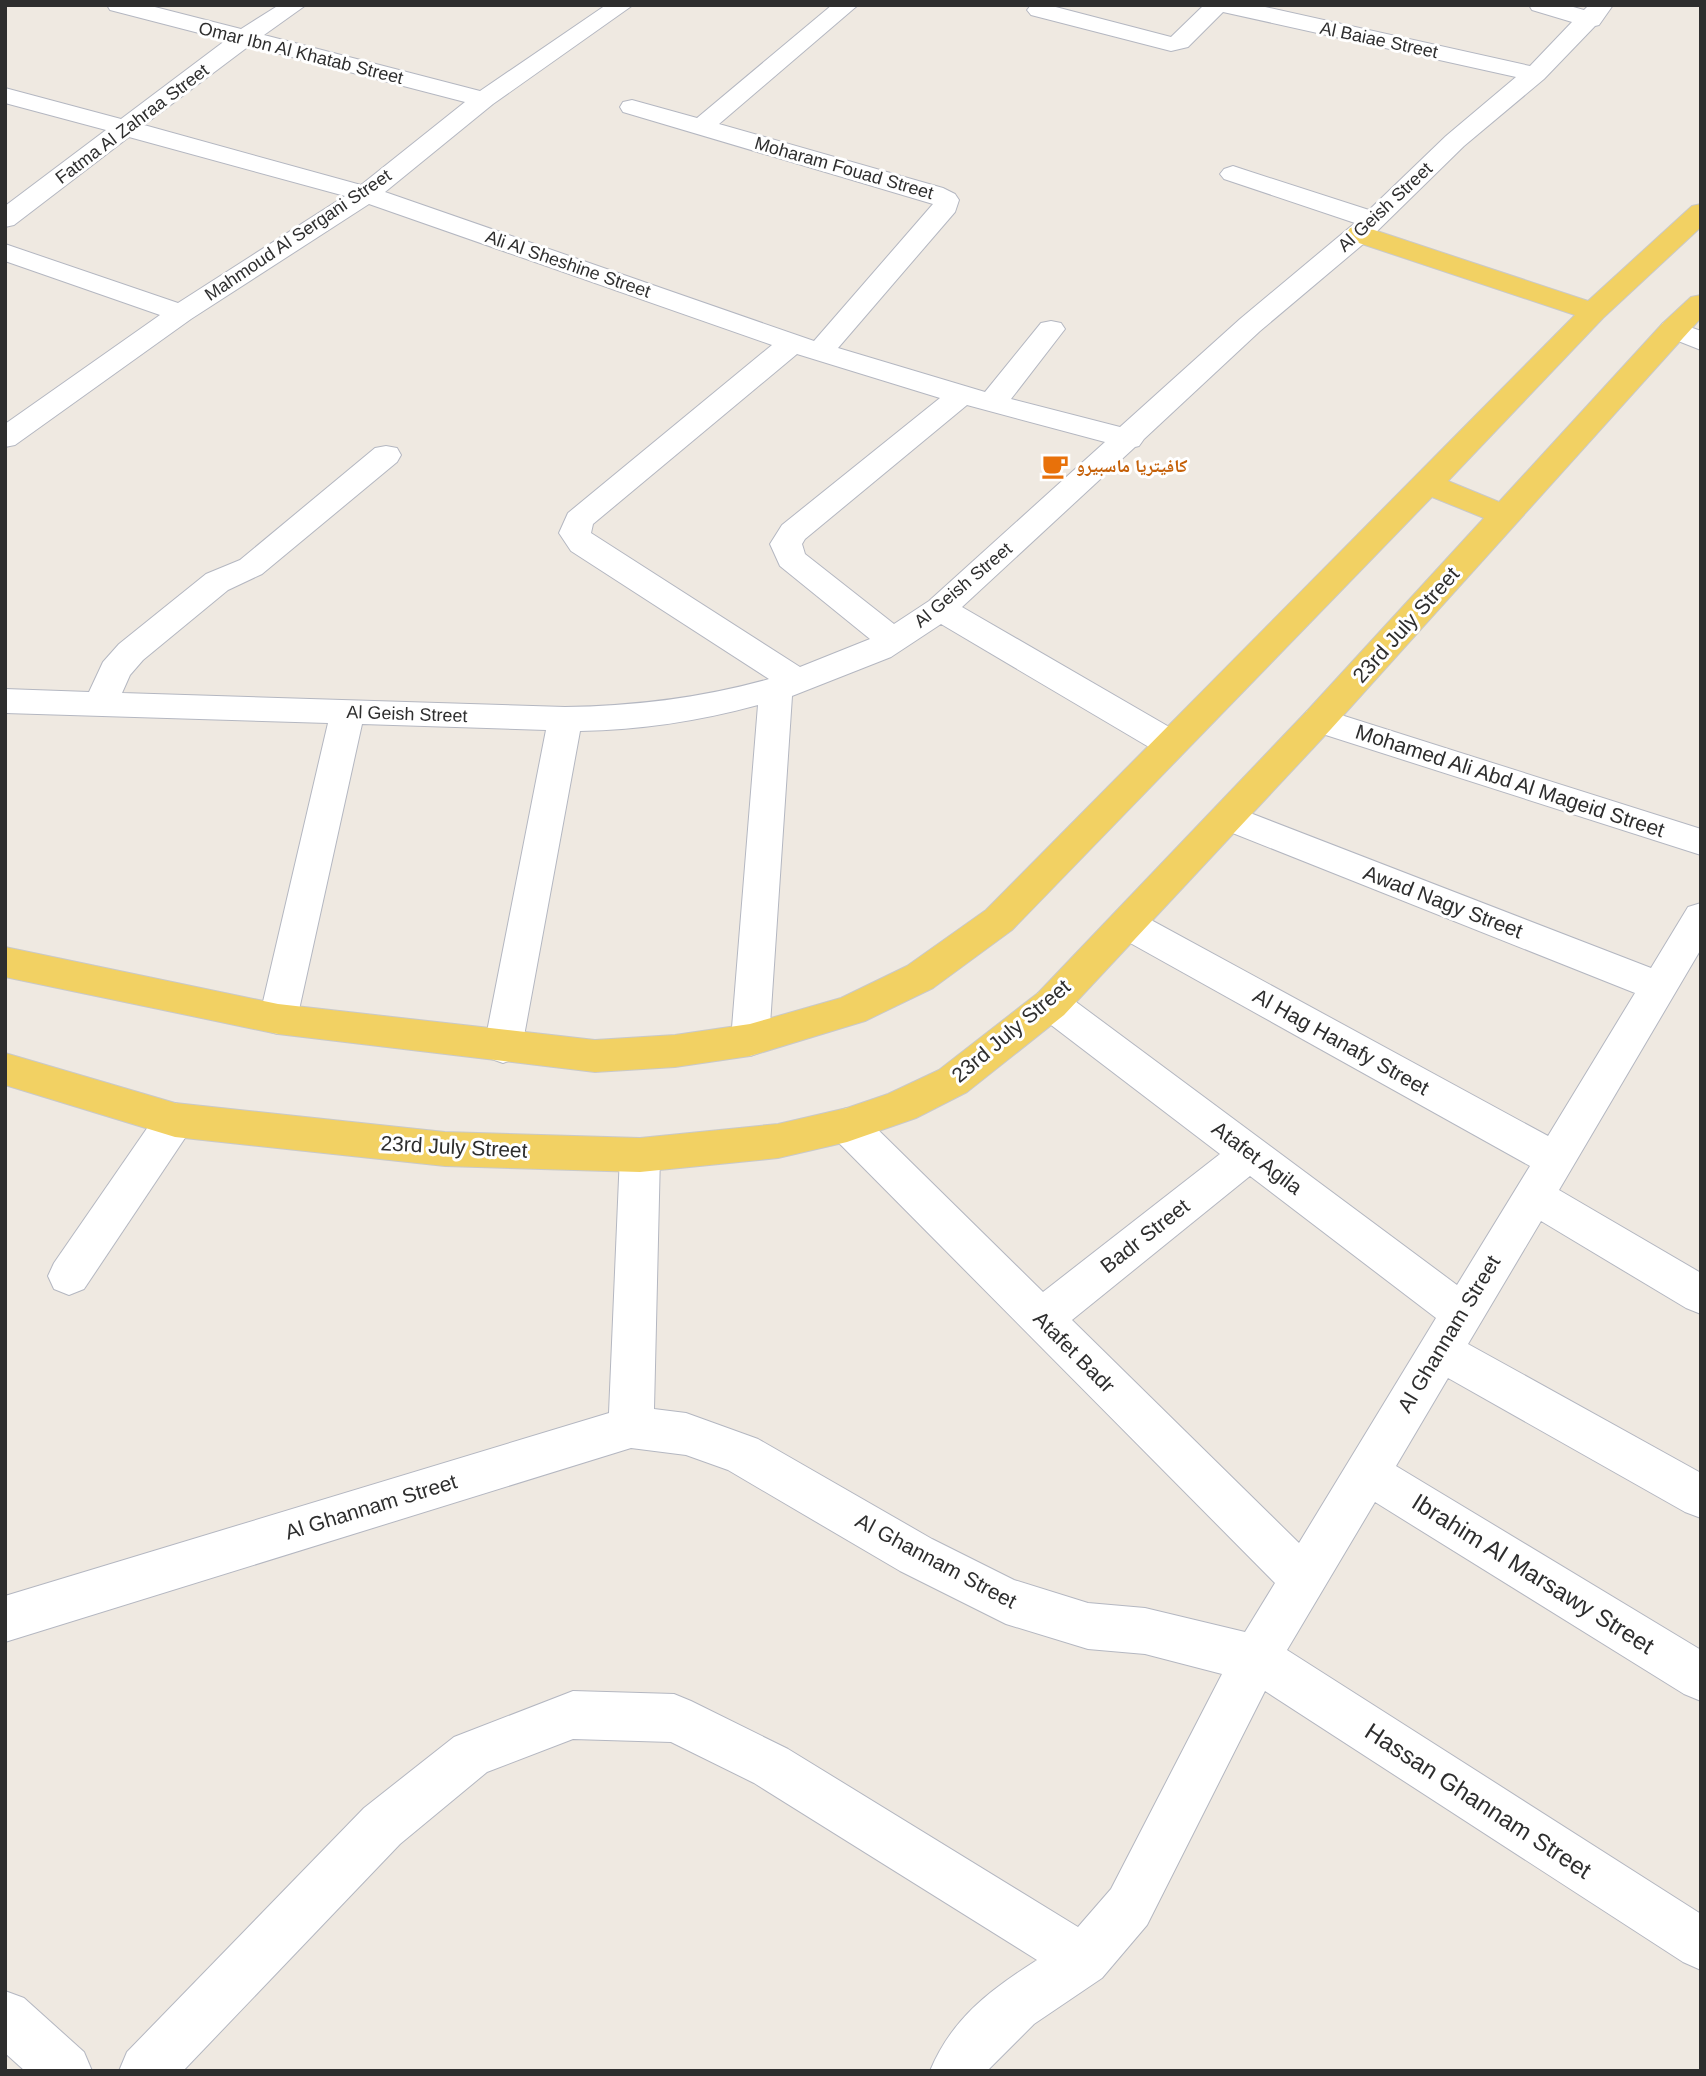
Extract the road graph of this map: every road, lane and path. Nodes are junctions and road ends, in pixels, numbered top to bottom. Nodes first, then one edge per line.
1 (118, 5) edge
2 (295, 5) edge
3 (847, 5) edge
4 (1540, 5) edge
5 (1225, 6) edge
6 (608, 7) edge
7 (1039, 10) dead end
8 (1596, 12) edge
9 (244, 38) junction
10 (1535, 74) junction
11 (5, 95) edge
12 (484, 99) junction
13 (632, 107) dead end
14 (702, 126) junction
15 (128, 128) junction
16 (1233, 174) dead end
17 (366, 194) junction
18 (1701, 212) edge
19 (5, 219) edge
20 (1366, 227) junction
21 (5, 252) edge
22 (1701, 303) edge
23 (1593, 312) junction
24 (181, 313) junction
25 (1052, 330) dead end
26 (1687, 336) edge
27 (806, 346) junction
28 (962, 395) junction
29 (992, 403) junction
30 (5, 438) edge
31 (1129, 439) junction
32 (386, 454) dead end
33 (1427, 484) junction
34 (1506, 516) junction
35 (940, 609) junction
36 (894, 641) junction
37 (787, 685) junction
38 (5, 701) edge
39 (101, 704) junction
40 (348, 712) junction
41 (565, 719) junction
42 (1319, 720) junction
43 (1171, 744) junction
44 (1227, 817) junction
45 (1701, 842) edge
46 (1701, 917) edge
47 (1127, 924) junction
48 (5, 962) edge
49 (1659, 987) junction
50 (1051, 1004) junction
51 (278, 1019) junction
52 (750, 1040) junction
53 (503, 1047) junction
54 (5, 1069) edge
55 (175, 1120) junction
56 (847, 1125) junction
57 (1250, 1153) junction
58 (640, 1156) junction
59 (1554, 1159) junction
60 (1533, 1195) junction
61 (69, 1276) dead end
62 (1701, 1295) edge
63 (1462, 1312) junction
64 (1041, 1318) junction
65 (1439, 1350) junction
66 (631, 1427) junction
67 (1366, 1472) junction
68 (1701, 1497) edge
69 (1302, 1578) junction
70 (5, 1619) edge
71 (1256, 1658) junction
72 (1701, 1677) edge
73 (1701, 1944) edge
74 (1084, 1960) junction
75 (5, 2017) edge
76 (65, 2071) edge
77 (146, 2071) edge
78 (957, 2071) edge

1 - 9 street, Omar Ibn Al Khatab Street
2 - 9 street, Fatma Al Zahraa Street
3 - 14 street
4 - 8 street
5 - 7 street
5 - 10 street, Al Baiae Street
6 - 12 street, Mahmoud Al Sergani Street
8 - 10 street, Al Geish Street
9 - 12 street, Omar Ibn Al Khatab Street
9 - 15 street, Fatma Al Zahraa Street
10 - 20 street, Al Geish Street
11 - 15 street, Ali Al Sheshine Street
12 - 17 street, Mahmoud Al Sergani Street
13 - 14 street, Moharam Fouad Street
14 - 27 street, Moharam Fouad Street
15 - 17 street, Ali Al Sheshine Street
15 - 19 street, Fatma Al Zahraa Street
16 - 20 street
17 - 24 street, Mahmoud Al Sergani Street
17 - 27 street, Ali Al Sheshine Street
18 - 23 main road
20 - 23 main road
20 - 31 street, Al Geish Street
21 - 24 street
22 - 26 main road, 23rd July Street
23 - 33 main road
24 - 30 street, Mahmoud Al Sergani Street
25 - 29 street
26 - 34 main road, 23rd July Street
27 - 28 street, Ali Al Sheshine Street
27 - 37 street
28 - 29 street, Ali Al Sheshine Street
28 - 36 street
29 - 31 street, Ali Al Sheshine Street
31 - 35 street, Al Geish Street
32 - 39 street
33 - 34 main road
33 - 43 main road
34 - 42 main road, 23rd July Street
35 - 36 street, Al Geish Street
35 - 43 street
36 - 37 street, Al Geish Street
37 - 41 street, Al Geish Street
37 - 52 street
38 - 39 street, Al Geish Street
39 - 40 street, Al Geish Street
40 - 41 street, Al Geish Street
40 - 51 street
41 - 53 street
42 - 44 main road, 23rd July Street
42 - 45 street, Mohamed Ali Abd Al Mageid Street
43 - 52 main road
44 - 47 main road, 23rd July Street
44 - 49 street, Awad Nagy Street
46 - 49 street, Al Ghannam Street
47 - 50 main road, 23rd July Street
47 - 59 street, Al Hag Hanafy Street
48 - 51 main road
49 - 59 street, Al Ghannam Street
50 - 56 main road, 23rd July Street
50 - 57 street, Atafet Agila
51 - 53 main road
52 - 53 main road
54 - 55 main road, 23rd July Street
55 - 58 main road, 23rd July Street
55 - 61 street
56 - 58 main road, 23rd July Street
56 - 64 street, Atafet Badr
57 - 63 street, Atafet Agila
57 - 64 street, Badr Street
58 - 66 street
59 - 60 street, Al Ghannam Street
60 - 62 street
60 - 63 street, Al Ghannam Street
63 - 65 street, Al Ghannam Street
64 - 69 street, Atafet Badr
65 - 67 street, Al Ghannam Street
65 - 68 street
66 - 70 street, Al Ghannam Street
66 - 71 street, Al Ghannam Street
67 - 69 street, Al Ghannam Street
67 - 72 street, Ibrahim Al Marsawy Street
69 - 71 street, Al Ghannam Street
71 - 73 street, Hassan Ghannam Street
71 - 74 street
74 - 77 street
74 - 78 street
75 - 76 street

